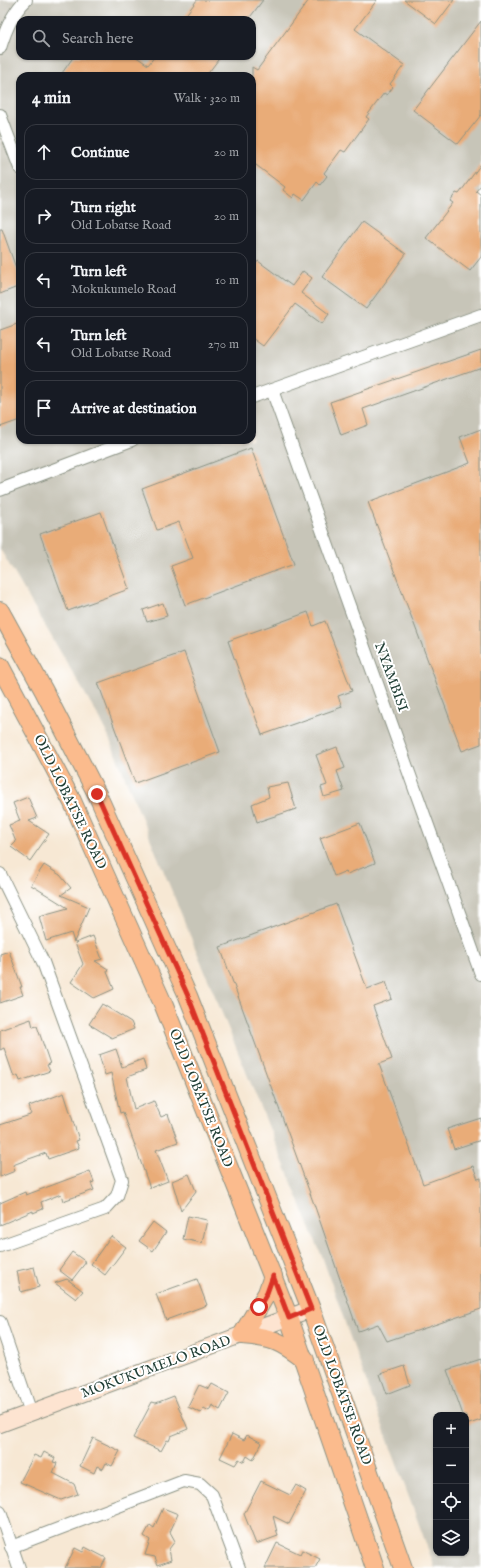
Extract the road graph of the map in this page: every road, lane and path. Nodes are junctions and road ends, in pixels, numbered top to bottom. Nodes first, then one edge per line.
1 (26, 0) edge
2 (0, 48) edge
3 (0, 115) edge
4 (16, 157) edge
5 (481, 315) edge
6 (272, 390) junction
7 (256, 396) edge
8 (114, 444) edge
9 (0, 490) edge
10 (0, 611) edge
11 (0, 666) edge
12 (0, 874) edge
13 (481, 974) edge
14 (0, 1246) edge
15 (273, 1276) junction
16 (311, 1309) junction
17 (289, 1318) junction
18 (0, 1322) edge
19 (242, 1335) junction
20 (305, 1360) junction
21 (31, 1413) junction
22 (0, 1424) edge
23 (0, 1512) edge
24 (12, 1547) junction
25 (20, 1568) edge
26 (239, 1568) edge
27 (375, 1568) edge
28 (403, 1568) edge

1 - 2 street
3 - 4 street
5 - 6 street
6 - 7 street
6 - 13 street, NYAMBISI
8 - 9 street
10 - 16 main road, OLD LOBATSE ROAD
11 - 15 main road, OLD LOBATSE ROAD
12 - 14 street
15 - 17 main road, OLD LOBATSE ROAD
15 - 19 main road
16 - 17 street, MOKUKUMELO ROAD
16 - 28 main road, OLD LOBATSE ROAD
17 - 19 street, MOKUKUMELO ROAD
17 - 20 main road, OLD LOBATSE ROAD
18 - 21 street
19 - 20 main road
19 - 21 street, MOKUKUMELO ROAD
20 - 27 main road, OLD LOBATSE ROAD
21 - 22 street, MOKUKUMELO ROAD
23 - 24 street
24 - 25 street
24 - 26 street

